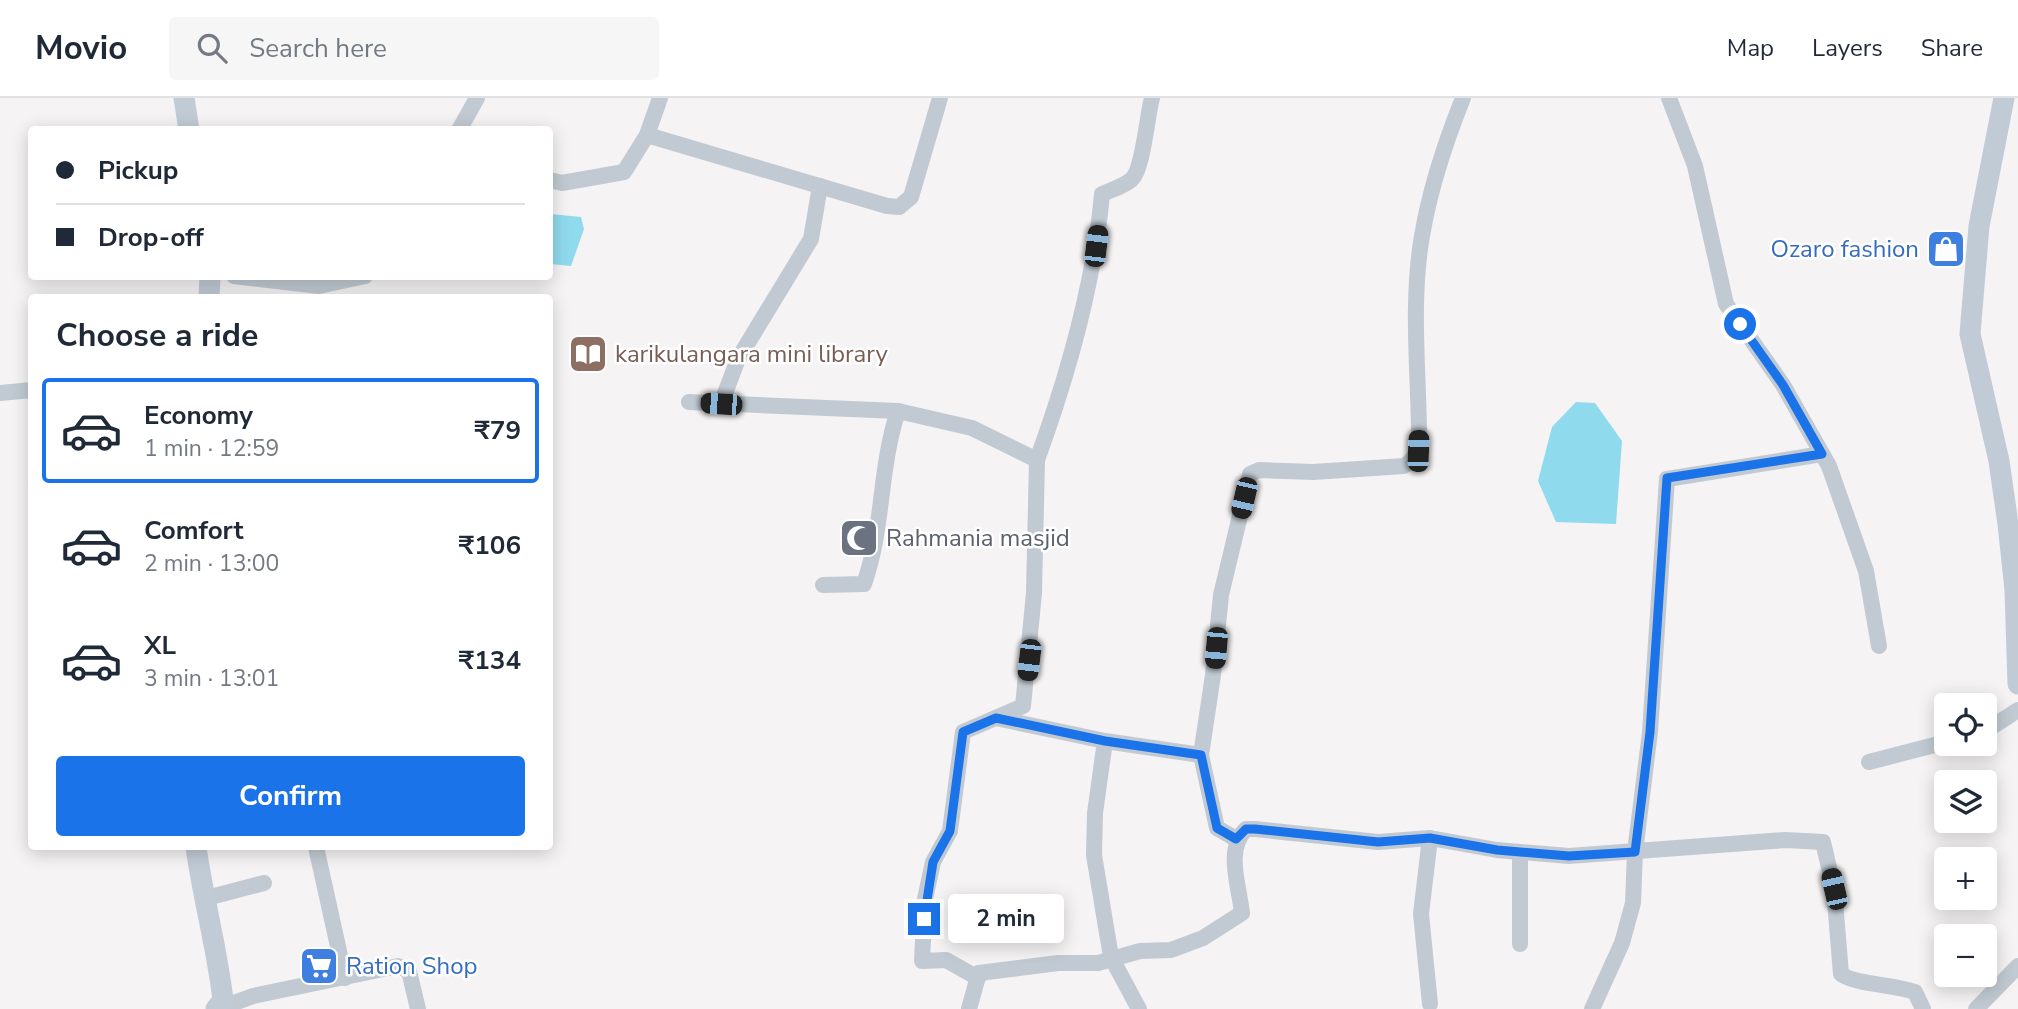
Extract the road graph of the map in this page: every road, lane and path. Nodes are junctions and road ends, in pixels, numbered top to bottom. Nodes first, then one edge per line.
1 (184, 98) edge
2 (477, 98) edge
3 (660, 98) edge
4 (940, 98) edge
5 (1152, 98) edge
6 (1463, 98) edge
7 (1669, 98) edge
8 (2004, 98) edge
9 (188, 126) edge
10 (461, 126) edge
11 (647, 135) junction
12 (553, 181) edge
13 (820, 186) junction
14 (268, 280) edge
15 (347, 280) edge
16 (28, 390) edge
17 (0, 393) edge
18 (689, 402) dead end
19 (721, 404) junction
20 (898, 411) junction
21 (1822, 454) junction
22 (1037, 460) junction
23 (2013, 524) edge
24 (823, 585) dead end
25 (1879, 646) dead end
26 (2018, 684) edge
27 (2018, 709) edge
28 (996, 718) junction
29 (1997, 723) edge
30 (1105, 741) junction
31 (1934, 745) edge
32 (1201, 755) junction
33 (1869, 762) dead end
34 (1430, 838) junction
35 (1236, 839) junction
36 (196, 850) edge
37 (317, 850) edge
38 (1520, 852) junction
39 (1635, 852) junction
40 (264, 883) dead end
41 (203, 899) junction
42 (1520, 944) dead end
43 (1111, 957) junction
44 (2018, 966) edge
45 (345, 978) junction
46 (978, 978) junction
47 (1430, 1004) dead end
48 (217, 1009) edge
49 (418, 1009) edge
50 (969, 1009) edge
51 (1139, 1009) edge
52 (1592, 1009) edge
53 (1923, 1009) edge
54 (1976, 1009) edge

1 - 9 main road
2 - 10 street
3 - 11 street
4 - 13 street
5 - 22 street
6 - 32 street
7 - 21 street
8 - 23 main road
11 - 12 street
11 - 13 street
13 - 19 street
14 - 15 street
16 - 17 street
18 - 19 street
19 - 20 street
20 - 22 street
20 - 24 street
21 - 25 street
21 - 39 street
22 - 28 street
23 - 26 main road
27 - 29 street
28 - 30 street
28 - 46 street
30 - 32 street
30 - 43 street
31 - 33 street
32 - 35 street
34 - 35 street
34 - 38 street
34 - 47 street
35 - 43 street
36 - 41 main road
37 - 45 street
38 - 39 street
38 - 42 street
39 - 52 street
39 - 53 street
40 - 41 street
41 - 48 main road
43 - 46 street
43 - 51 street
44 - 54 street
45 - 48 street
45 - 49 street
46 - 50 street

